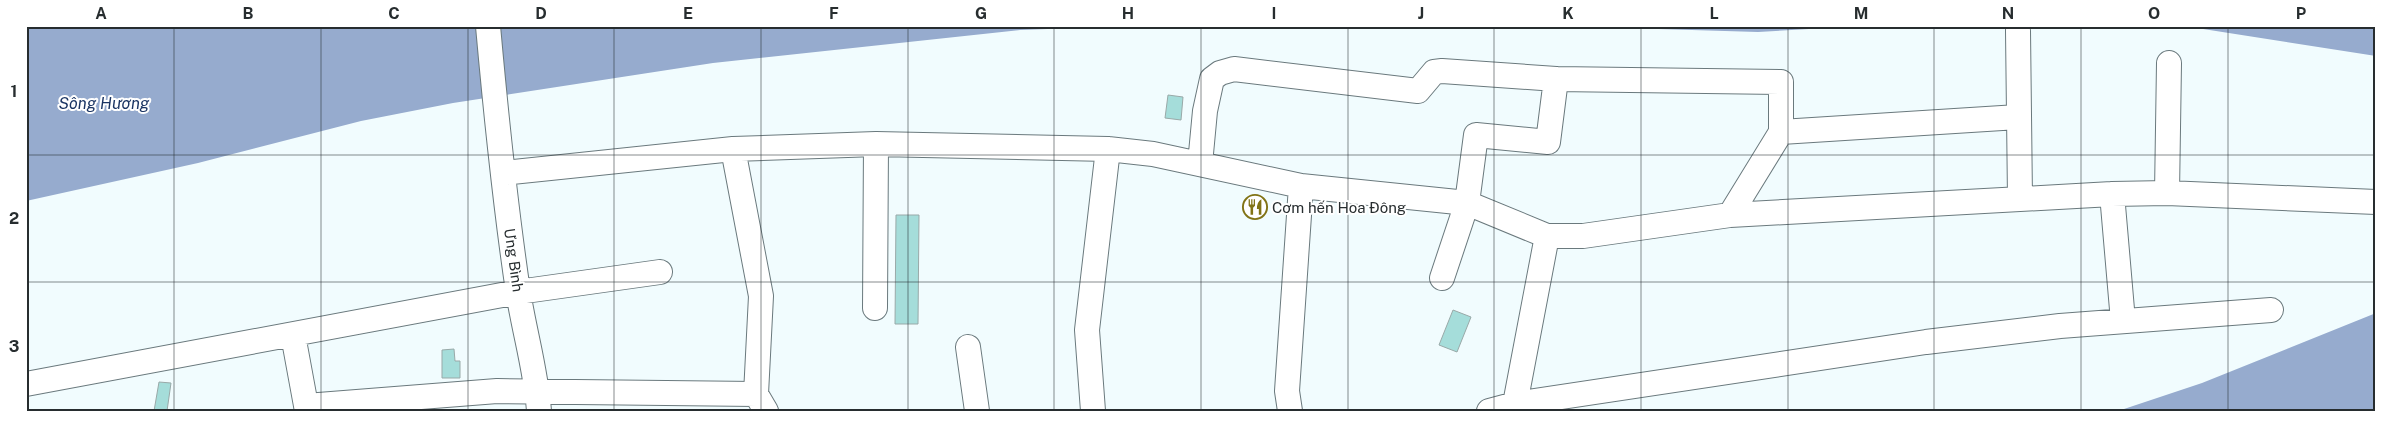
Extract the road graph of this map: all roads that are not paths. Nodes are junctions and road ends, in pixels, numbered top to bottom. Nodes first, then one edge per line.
1 (488, 26) edge
2 (2018, 31) dead end
3 (2169, 63) dead end
4 (1556, 79) junction
5 (2018, 117) junction
6 (1781, 132) junction
7 (876, 144) junction
8 (733, 149) junction
9 (1108, 149) junction
10 (1200, 164) junction
11 (502, 174) junction
12 (1301, 186) junction
13 (2167, 193) junction
14 (2112, 194) junction
15 (2020, 198) junction
16 (2376, 202) edge
17 (1467, 203) junction
18 (1730, 215) junction
19 (1547, 236) junction
20 (660, 272) dead end
21 (1442, 278) dead end
22 (518, 292) junction
23 (875, 308) dead end
24 (2270, 310) dead end
25 (2122, 321) junction
26 (293, 335) junction
27 (968, 347) dead end
28 (26, 384) edge
29 (538, 402) edge
30 (761, 403) edge
31 (1514, 404) junction
32 (307, 408) edge
33 (977, 411) edge
34 (1093, 411) edge
35 (1290, 411) edge
36 (1489, 411) edge

1 - 11 street, Ưng Bình
2 - 5 street
3 - 13 street
4 - 6 street
4 - 10 street
4 - 17 street
5 - 6 street
5 - 15 street
6 - 18 street
7 - 8 street
7 - 9 street
7 - 23 street
8 - 11 street
8 - 30 street
9 - 10 street
9 - 34 street
10 - 12 street
11 - 22 street, Ưng Bình
12 - 17 street
12 - 35 street
13 - 14 street
13 - 16 street
14 - 15 street
14 - 25 street
15 - 18 street
17 - 19 street
17 - 21 street
18 - 19 street
19 - 31 street
20 - 22 street
22 - 26 street
22 - 29 street, Ưng Bình
24 - 25 street
25 - 31 street
26 - 28 street
26 - 32 street
27 - 33 street
29 - 30 street
29 - 32 street
31 - 36 street

